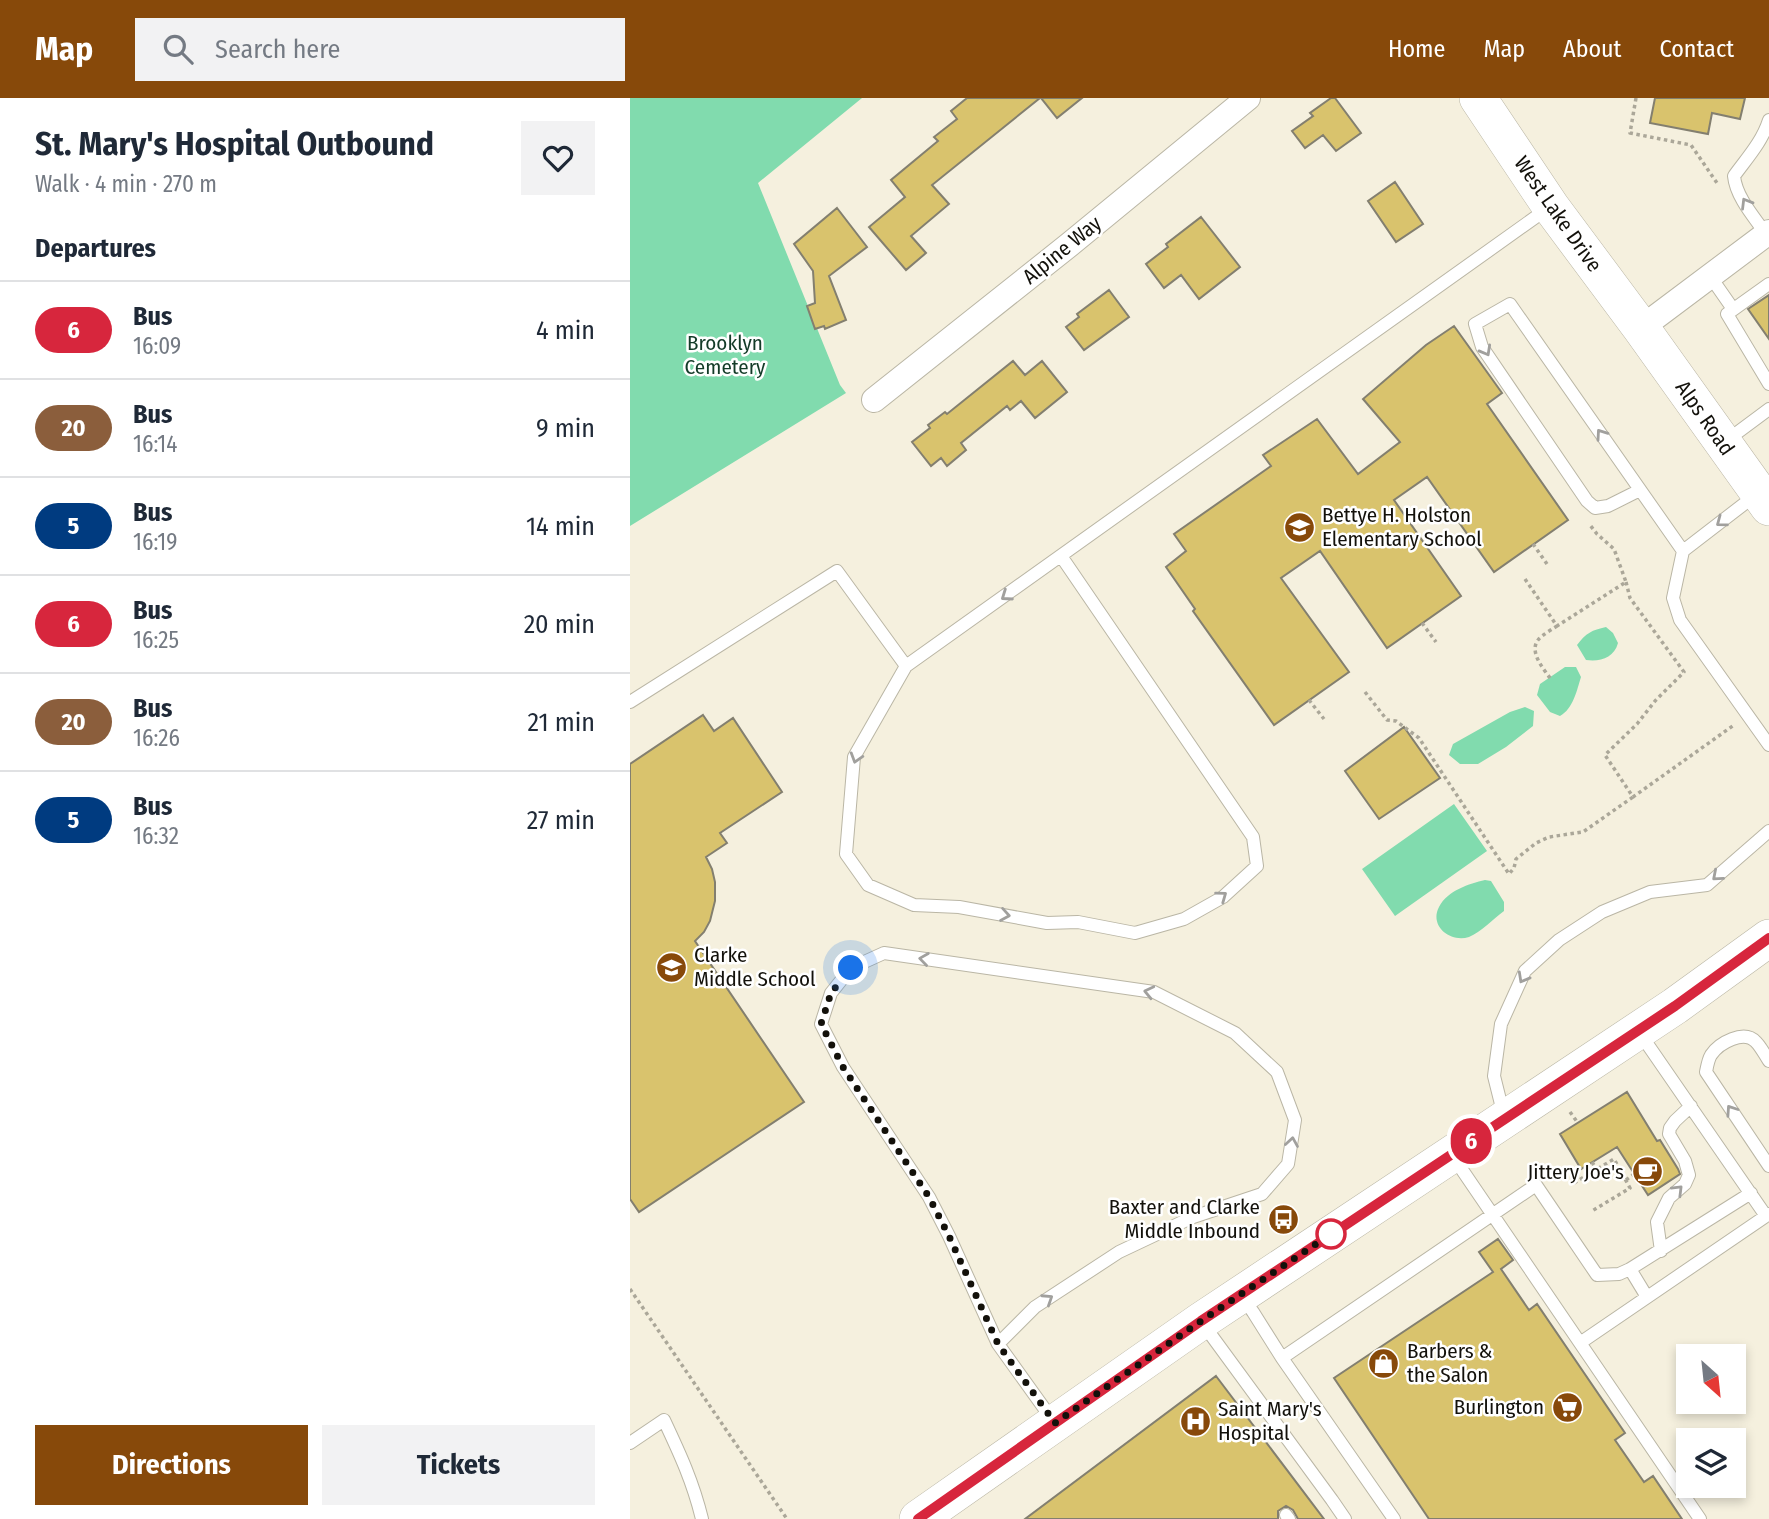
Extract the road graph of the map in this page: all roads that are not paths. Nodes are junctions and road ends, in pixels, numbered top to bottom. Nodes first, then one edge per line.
1 (1248, 98) edge
2 (1478, 98) edge
3 (1769, 120) edge
4 (1551, 207) junction
5 (1768, 233) edge
6 (1710, 276) junction
7 (1769, 284) edge
8 (1733, 309) junction
9 (1641, 328) junction
10 (1769, 384) edge
11 (874, 400) dead end
12 (1769, 409) edge
13 (1723, 443) junction
14 (1640, 490) junction
15 (1764, 500) edge
16 (1683, 551) junction
17 (1061, 556) junction
18 (906, 666) junction
19 (630, 702) edge
20 (1769, 745) edge
21 (1769, 831) edge
22 (1769, 938) edge
23 (1638, 1030) junction
24 (1769, 1061) edge
25 (1691, 1106) junction
26 (1504, 1119) junction
27 (1451, 1154) junction
28 (1769, 1166) edge
29 (1751, 1193) junction
30 (1492, 1214) junction
31 (1768, 1215) edge
32 (1661, 1251) junction
33 (1630, 1269) junction
34 (1240, 1295) junction
35 (1647, 1297) junction
36 (1201, 1321) junction
37 (1580, 1343) junction
38 (998, 1344) junction
39 (1282, 1358) junction
40 (1055, 1423) junction
41 (630, 1443) edge
42 (702, 1519) edge
43 (918, 1519) edge
44 (1345, 1519) edge
45 (1394, 1519) edge
46 (1700, 1519) edge

1 - 11 street, Alpine Way
2 - 4 main road, West Lake Drive
5 -> 3 lane
4 - 9 main road, West Lake Drive
4 - 17 lane
5 - 6 street
6 - 8 lane
6 - 9 street
7 - 8 lane
8 - 10 lane
9 - 13 main road, Alps Road
12 - 13 lane
13 - 15 main road, Alps Road
14 -> 14 lane
14 - 16 lane
15 -> 16 lane
16 - 20 lane
17 -> 18 lane
18 -> 17 lane
18 - 19 lane
21 -> 26 lane
22 - 23 main road
23 - 25 lane
23 - 26 main road
28 -> 24 lane
25 - 29 lane
32 -> 25 lane
26 - 27 main road
27 - 30 lane
27 - 34 main road
29 - 31 lane
29 - 32 lane
30 - 33 lane
30 - 37 lane
30 - 39 lane
31 - 35 lane
32 - 33 lane
33 - 35 lane
34 - 36 main road
34 - 39 lane
35 - 37 lane
36 - 40 main road
36 - 44 lane
37 - 46 lane
38 -> 38 lane
38 - 40 lane
39 - 45 lane
40 - 43 main road
41 - 42 lane

